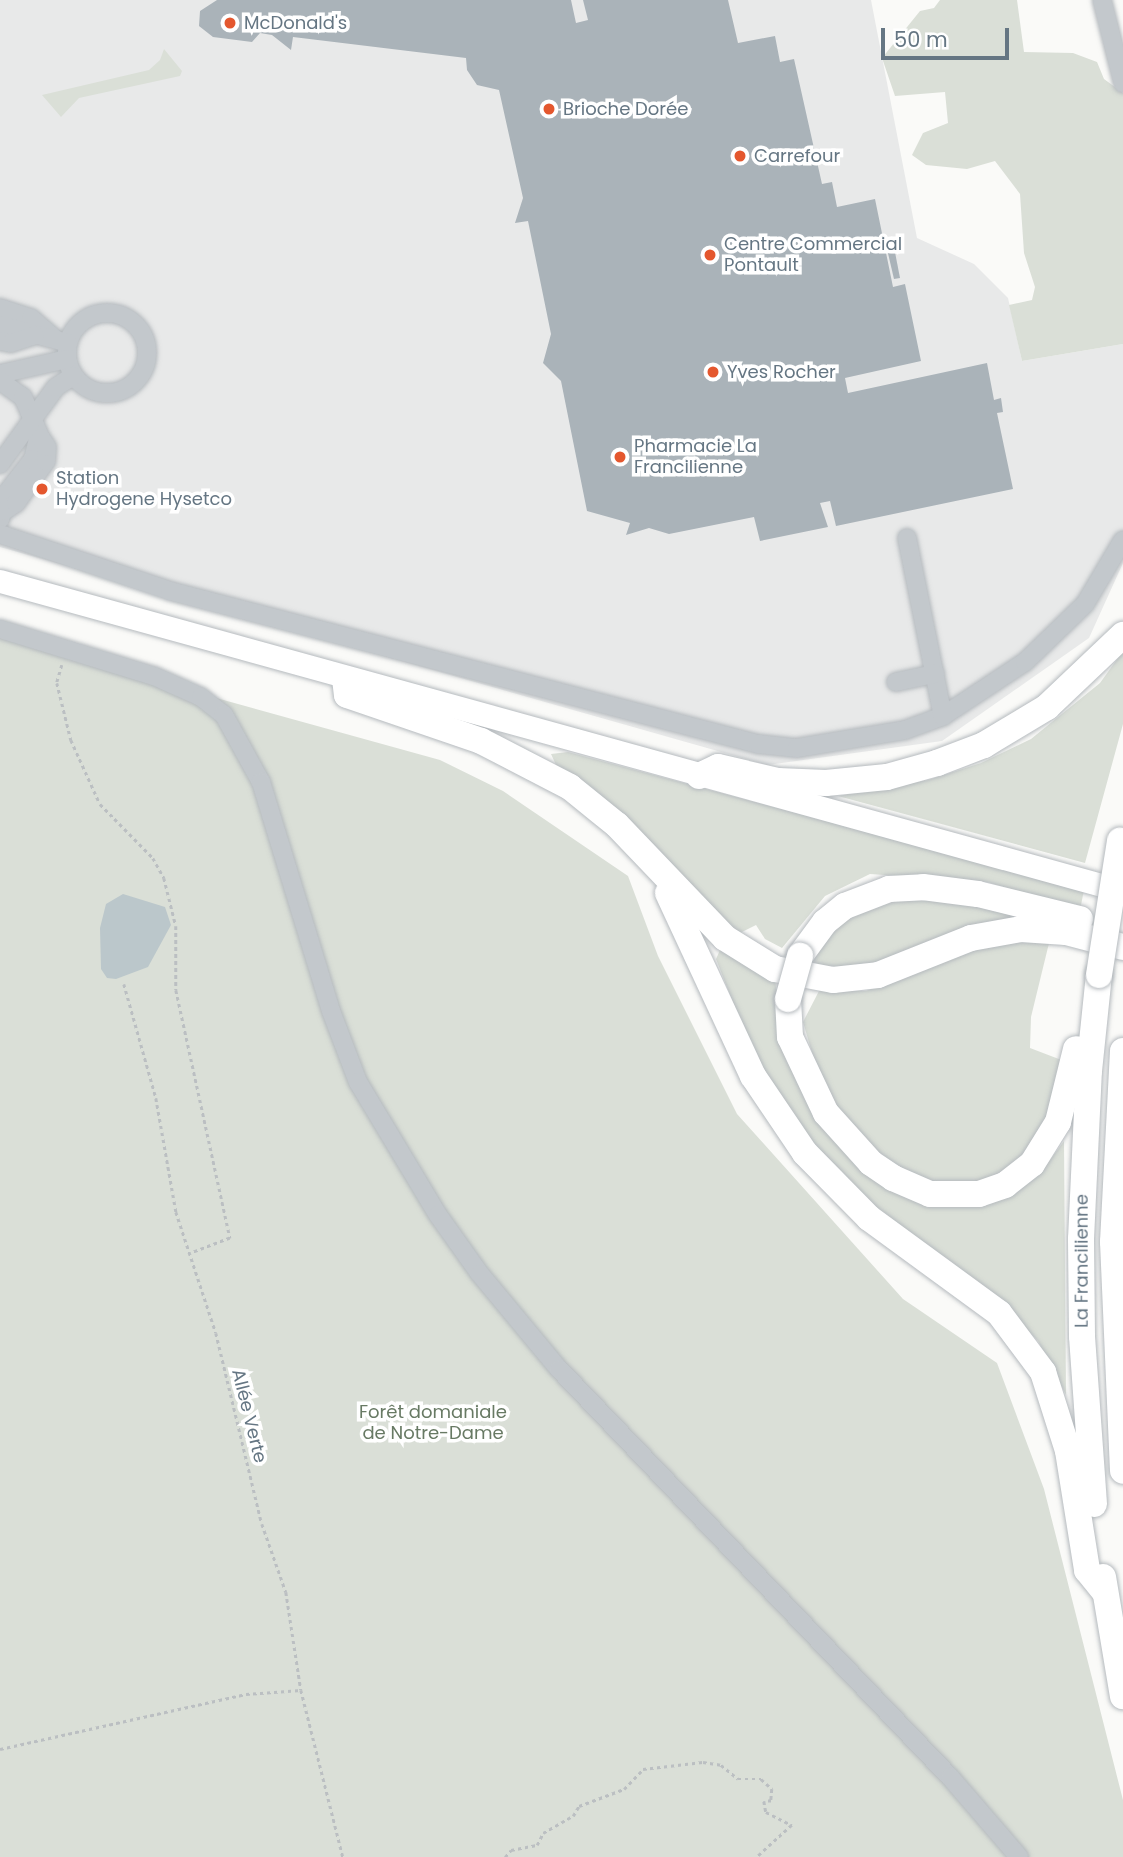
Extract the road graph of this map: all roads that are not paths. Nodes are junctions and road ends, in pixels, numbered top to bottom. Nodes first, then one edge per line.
1 (1102, 0) edge
2 (1123, 83) edge
3 (0, 308) edge
4 (0, 325) edge
5 (35, 335) junction
6 (0, 341) edge
7 (66, 355) junction
8 (0, 374) edge
9 (0, 381) edge
10 (35, 428) junction
11 (0, 464) edge
12 (2, 515) edge
13 (0, 534) edge
14 (907, 538) dead end
15 (1123, 540) edge
16 (0, 581) edge
17 (0, 629) edge
18 (1123, 635) edge
19 (934, 674) junction
20 (345, 679) junction
21 (896, 681) dead end
22 (943, 716) junction
23 (699, 776) junction
24 (1121, 833) edge
25 (658, 873) junction
26 (1123, 891) edge
27 (1123, 930) edge
28 (1123, 947) edge
29 (1098, 978) junction
30 (1123, 1051) edge
31 (1121, 1126) edge
32 (1123, 1471) edge
33 (1105, 1592) junction
34 (1123, 1696) edge
35 (1019, 1857) edge

1 - 2 street
3 - 7 street
4 - 5 street
5 - 6 street
5 - 7 street
7 - 7 street
7 - 8 street
7 - 10 street
9 - 10 street
10 - 11 street
10 - 12 street
13 - 22 street
14 - 19 street
15 - 22 street
16 - 20 main road
17 - 35 street
18 - 23 highway
19 - 21 street
19 - 22 street
20 - 23 main road
20 - 25 highway
23 - 26 main road
24 - 29 highway, La Francilienne, bridge
25 - 28 highway
25 - 33 highway
27 - 29 highway, bridge
29 - 33 highway, La Francilienne
30 - 31 highway, La Francilienne
31 - 32 highway, La Francilienne
33 - 34 highway, La Francilienne

